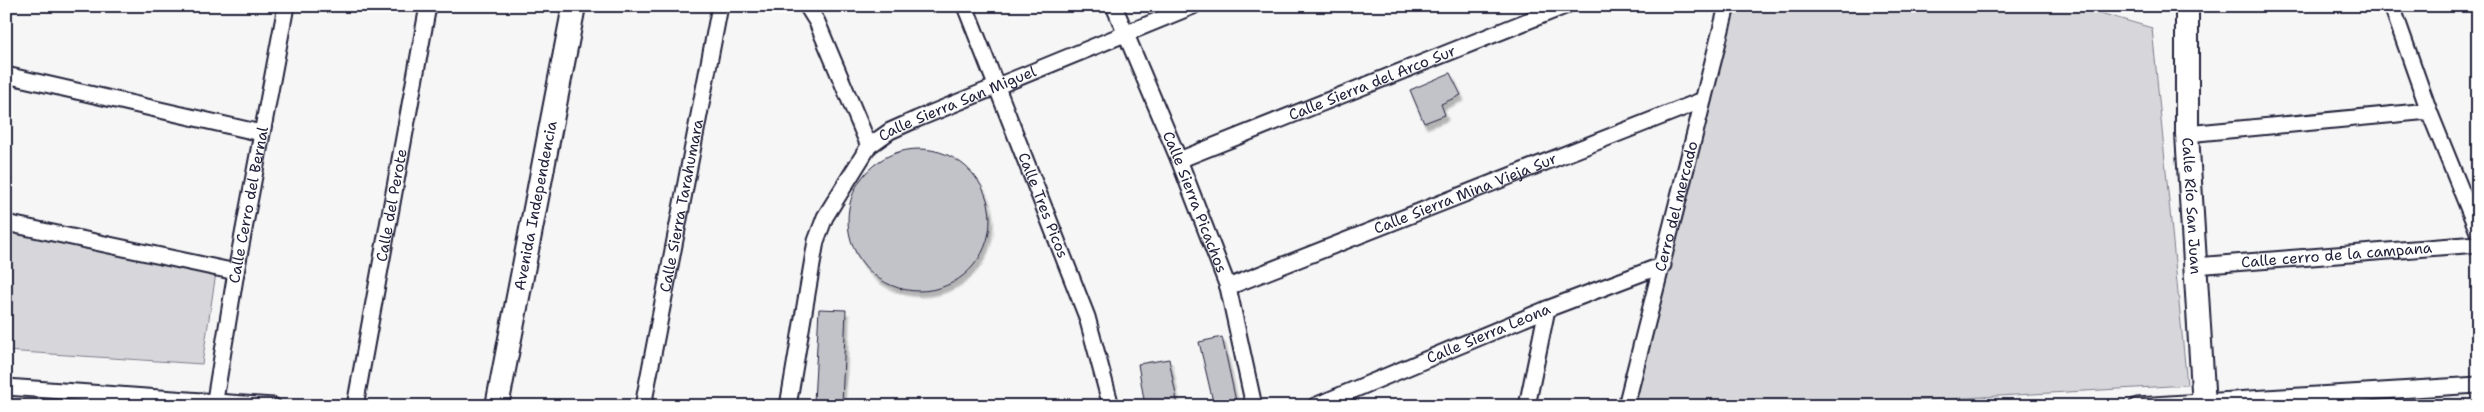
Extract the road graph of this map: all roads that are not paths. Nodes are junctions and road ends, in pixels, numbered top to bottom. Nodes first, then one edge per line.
1 (286, 6) edge
2 (428, 6) edge
3 (574, 6) edge
4 (720, 6) edge
5 (807, 6) edge
6 (965, 6) edge
7 (1114, 6) edge
8 (1194, 6) edge
9 (1565, 6) edge
10 (1727, 6) edge
11 (2187, 6) edge
12 (2392, 6) edge
13 (1125, 33) junction
14 (6, 75) edge
15 (997, 87) junction
16 (1703, 100) junction
17 (2429, 111) junction
18 (261, 133) junction
19 (2187, 134) junction
20 (869, 146) junction
21 (1179, 160) junction
22 (6, 223) edge
23 (2478, 232) edge
24 (2478, 244) edge
25 (1663, 265) junction
26 (2195, 266) junction
27 (236, 272) junction
28 (1228, 287) junction
29 (1547, 309) junction
30 (2478, 385) edge
31 (6, 387) edge
32 (214, 404) edge
33 (2204, 404) edge
34 (273, 406) edge
35 (355, 406) edge
36 (497, 406) edge
37 (643, 406) edge
38 (788, 406) edge
39 (1111, 406) edge
40 (1254, 406) edge
41 (1314, 406) edge
42 (1527, 406) edge
43 (1626, 406) edge
44 (2138, 406) edge

1 - 18 street, Calle Cerro del Bernal
2 - 35 street, Calle del Perote
3 - 36 street, Avenida Independencia
4 - 37 street, Calle Sierra Tarahumara
5 - 20 street
6 - 15 street, Calle Tres Picos
7 - 13 street, Calle Sierra Picachos
8 - 13 street, Calle Sierra San Miguel
9 - 21 street, Calle Sierra del Arco Sur
10 - 16 street, Cerro del mercado
11 - 19 street, Calle Río San Juan
12 - 17 street
13 - 15 street, Calle Sierra San Miguel
13 - 21 street, Calle Sierra Picachos
14 - 18 street
15 - 20 street, Calle Sierra San Miguel
15 - 39 street, Calle Tres Picos
16 - 25 street, Cerro del mercado
16 - 28 street, Calle Sierra Mina Vieja Sur
17 - 19 street
17 - 23 street
18 - 27 street, Calle Cerro del Bernal
19 - 26 street, Calle Río San Juan
20 - 38 street, Calle Sierra San Miguel
21 - 28 street, Calle Sierra Picachos
22 - 27 street
24 - 26 street, Calle cerro de la campana
25 - 29 street, Calle Sierra Leona
25 - 43 street, Cerro del mercado
26 - 33 street, Calle Río San Juan
27 - 32 street, Calle Cerro del Bernal
28 - 40 street, Calle Sierra Picachos
29 - 41 street, Calle Sierra Leona
29 - 42 street
30 - 33 street
31 - 32 street
32 - 34 street
33 - 44 street

